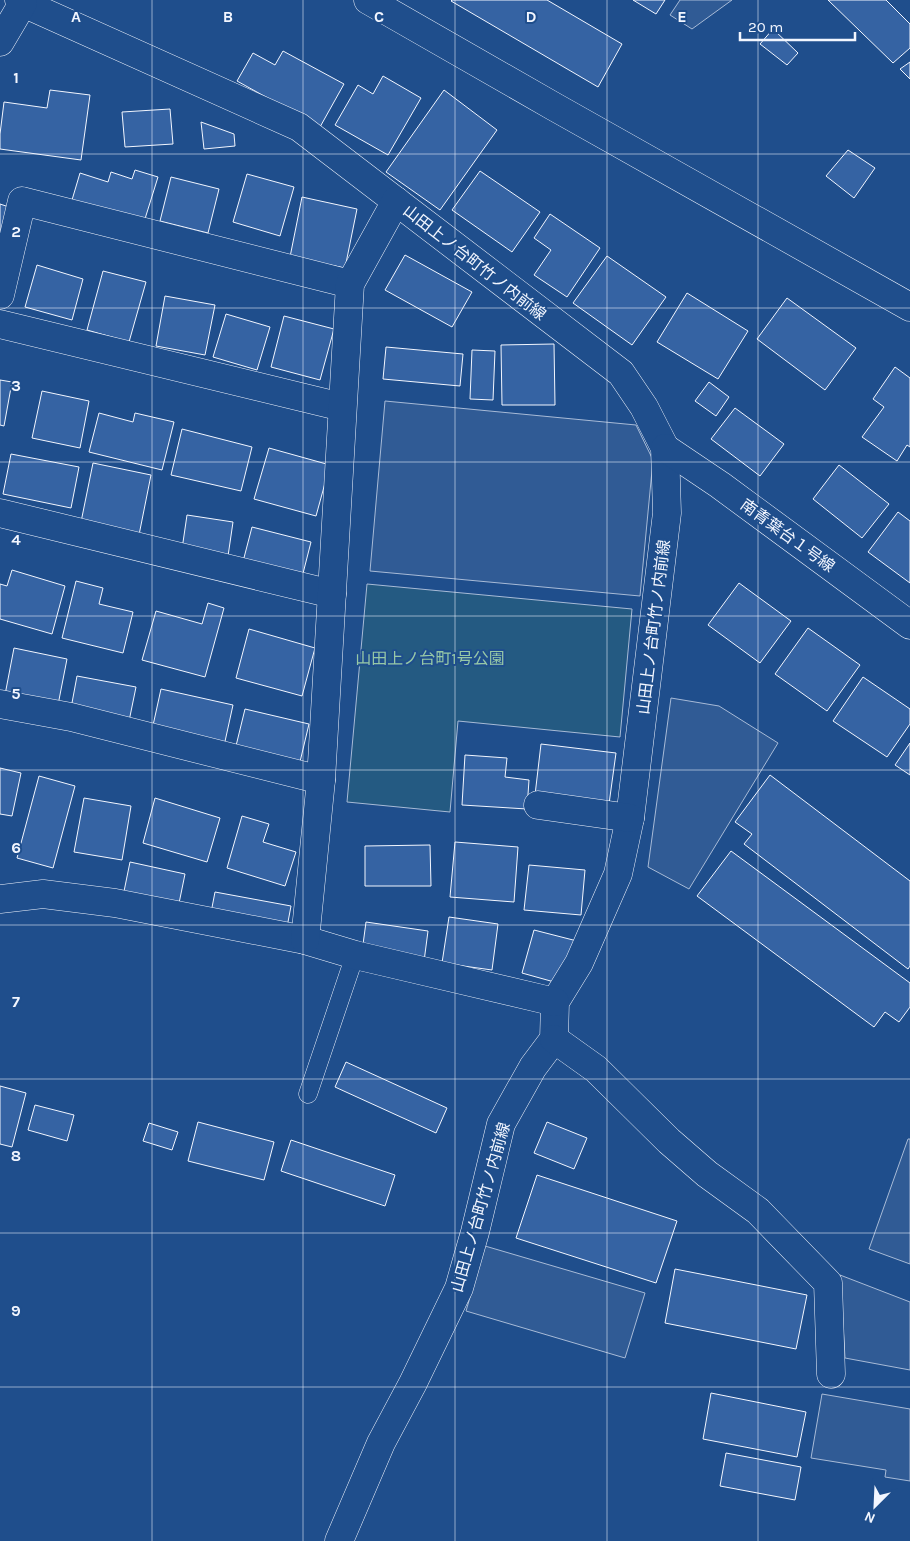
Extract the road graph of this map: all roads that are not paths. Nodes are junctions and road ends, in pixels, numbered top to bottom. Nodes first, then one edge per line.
1 (368, 0) edge
2 (21, 2) edge
3 (0, 42) edge
4 (396, 201) junction
5 (350, 284) junction
6 (0, 295) edge
7 (910, 307) edge
8 (0, 324) edge
9 (342, 407) junction
10 (665, 448) junction
11 (0, 513) edge
12 (332, 594) junction
13 (910, 625) edge
14 (0, 704) edge
15 (321, 780) junction
16 (538, 805) dead end
17 (630, 818) junction
18 (0, 899) edge
19 (305, 940) junction
20 (355, 955) junction
21 (555, 1002) junction
22 (554, 1039) junction
23 (308, 1094) dead end
24 (831, 1374) dead end
25 (339, 1541) edge

1 - 7 street
2 - 3 street
2 - 4 street, 山田上ノ台町竹ノ内前線
4 - 5 street
4 - 10 street, 山田上ノ台町竹ノ内前線
5 - 6 street
5 - 9 street
8 - 9 street
9 - 12 street
10 - 13 street, 南青葉台１号線
10 - 17 street, 山田上ノ台町竹ノ内前線
11 - 12 street
12 - 15 street
14 - 15 street
15 - 19 street
16 - 17 street
17 - 21 street, 山田上ノ台町竹ノ内前線
18 - 19 street
19 - 20 street
20 - 21 street
20 - 23 lane
21 - 22 street
22 - 24 street
22 - 25 street, 山田上ノ台町竹ノ内前線

